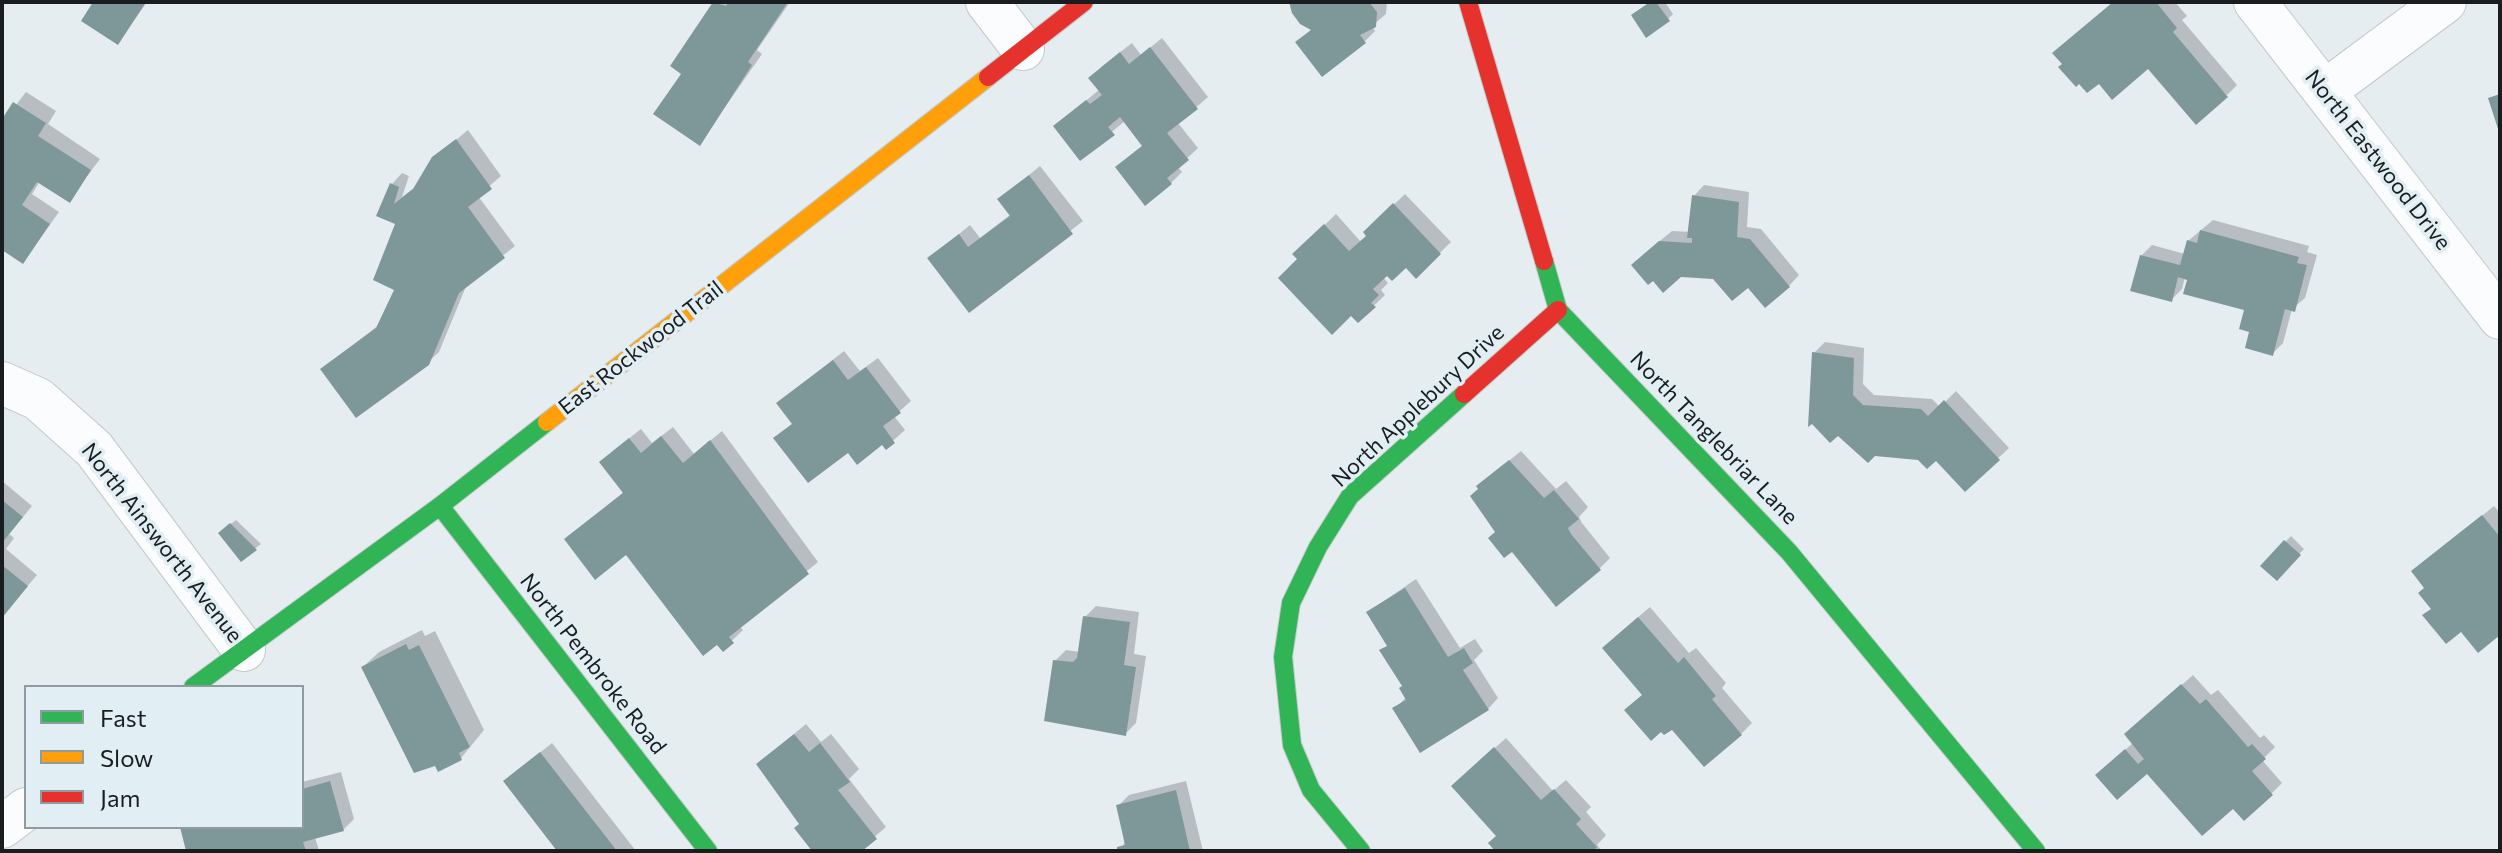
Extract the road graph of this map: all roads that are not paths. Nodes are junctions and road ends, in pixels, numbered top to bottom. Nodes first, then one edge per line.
1 (987, 2) edge
2 (1084, 2) edge
3 (1468, 2) edge
4 (2255, 2) edge
5 (2445, 2) edge
6 (1023, 49) junction
7 (2325, 91) junction
8 (1558, 310) junction
9 (2500, 318) edge
10 (2, 383) edge
11 (440, 506) junction
12 (244, 650) junction
13 (196, 685) edge
14 (24, 810) edge
15 (2, 827) edge
16 (708, 851) edge
17 (1361, 851) edge
18 (2036, 851) edge

1 - 6 street
2 - 6 street, East Rockwood Trail
3 - 8 street, North Tanglebriar Lane
4 - 7 street, North Eastwood Drive
5 - 7 street
6 - 11 street, East Rockwood Trail
7 - 9 street, North Eastwood Drive
8 - 17 street, North Applebury Drive
8 - 18 street, North Tanglebriar Lane
10 - 12 street, North Ainsworth Avenue
11 - 12 street, East Rockwood Trail
11 - 16 street, North Pembroke Road
12 - 13 street, East Rockwood Trail
14 - 15 street

